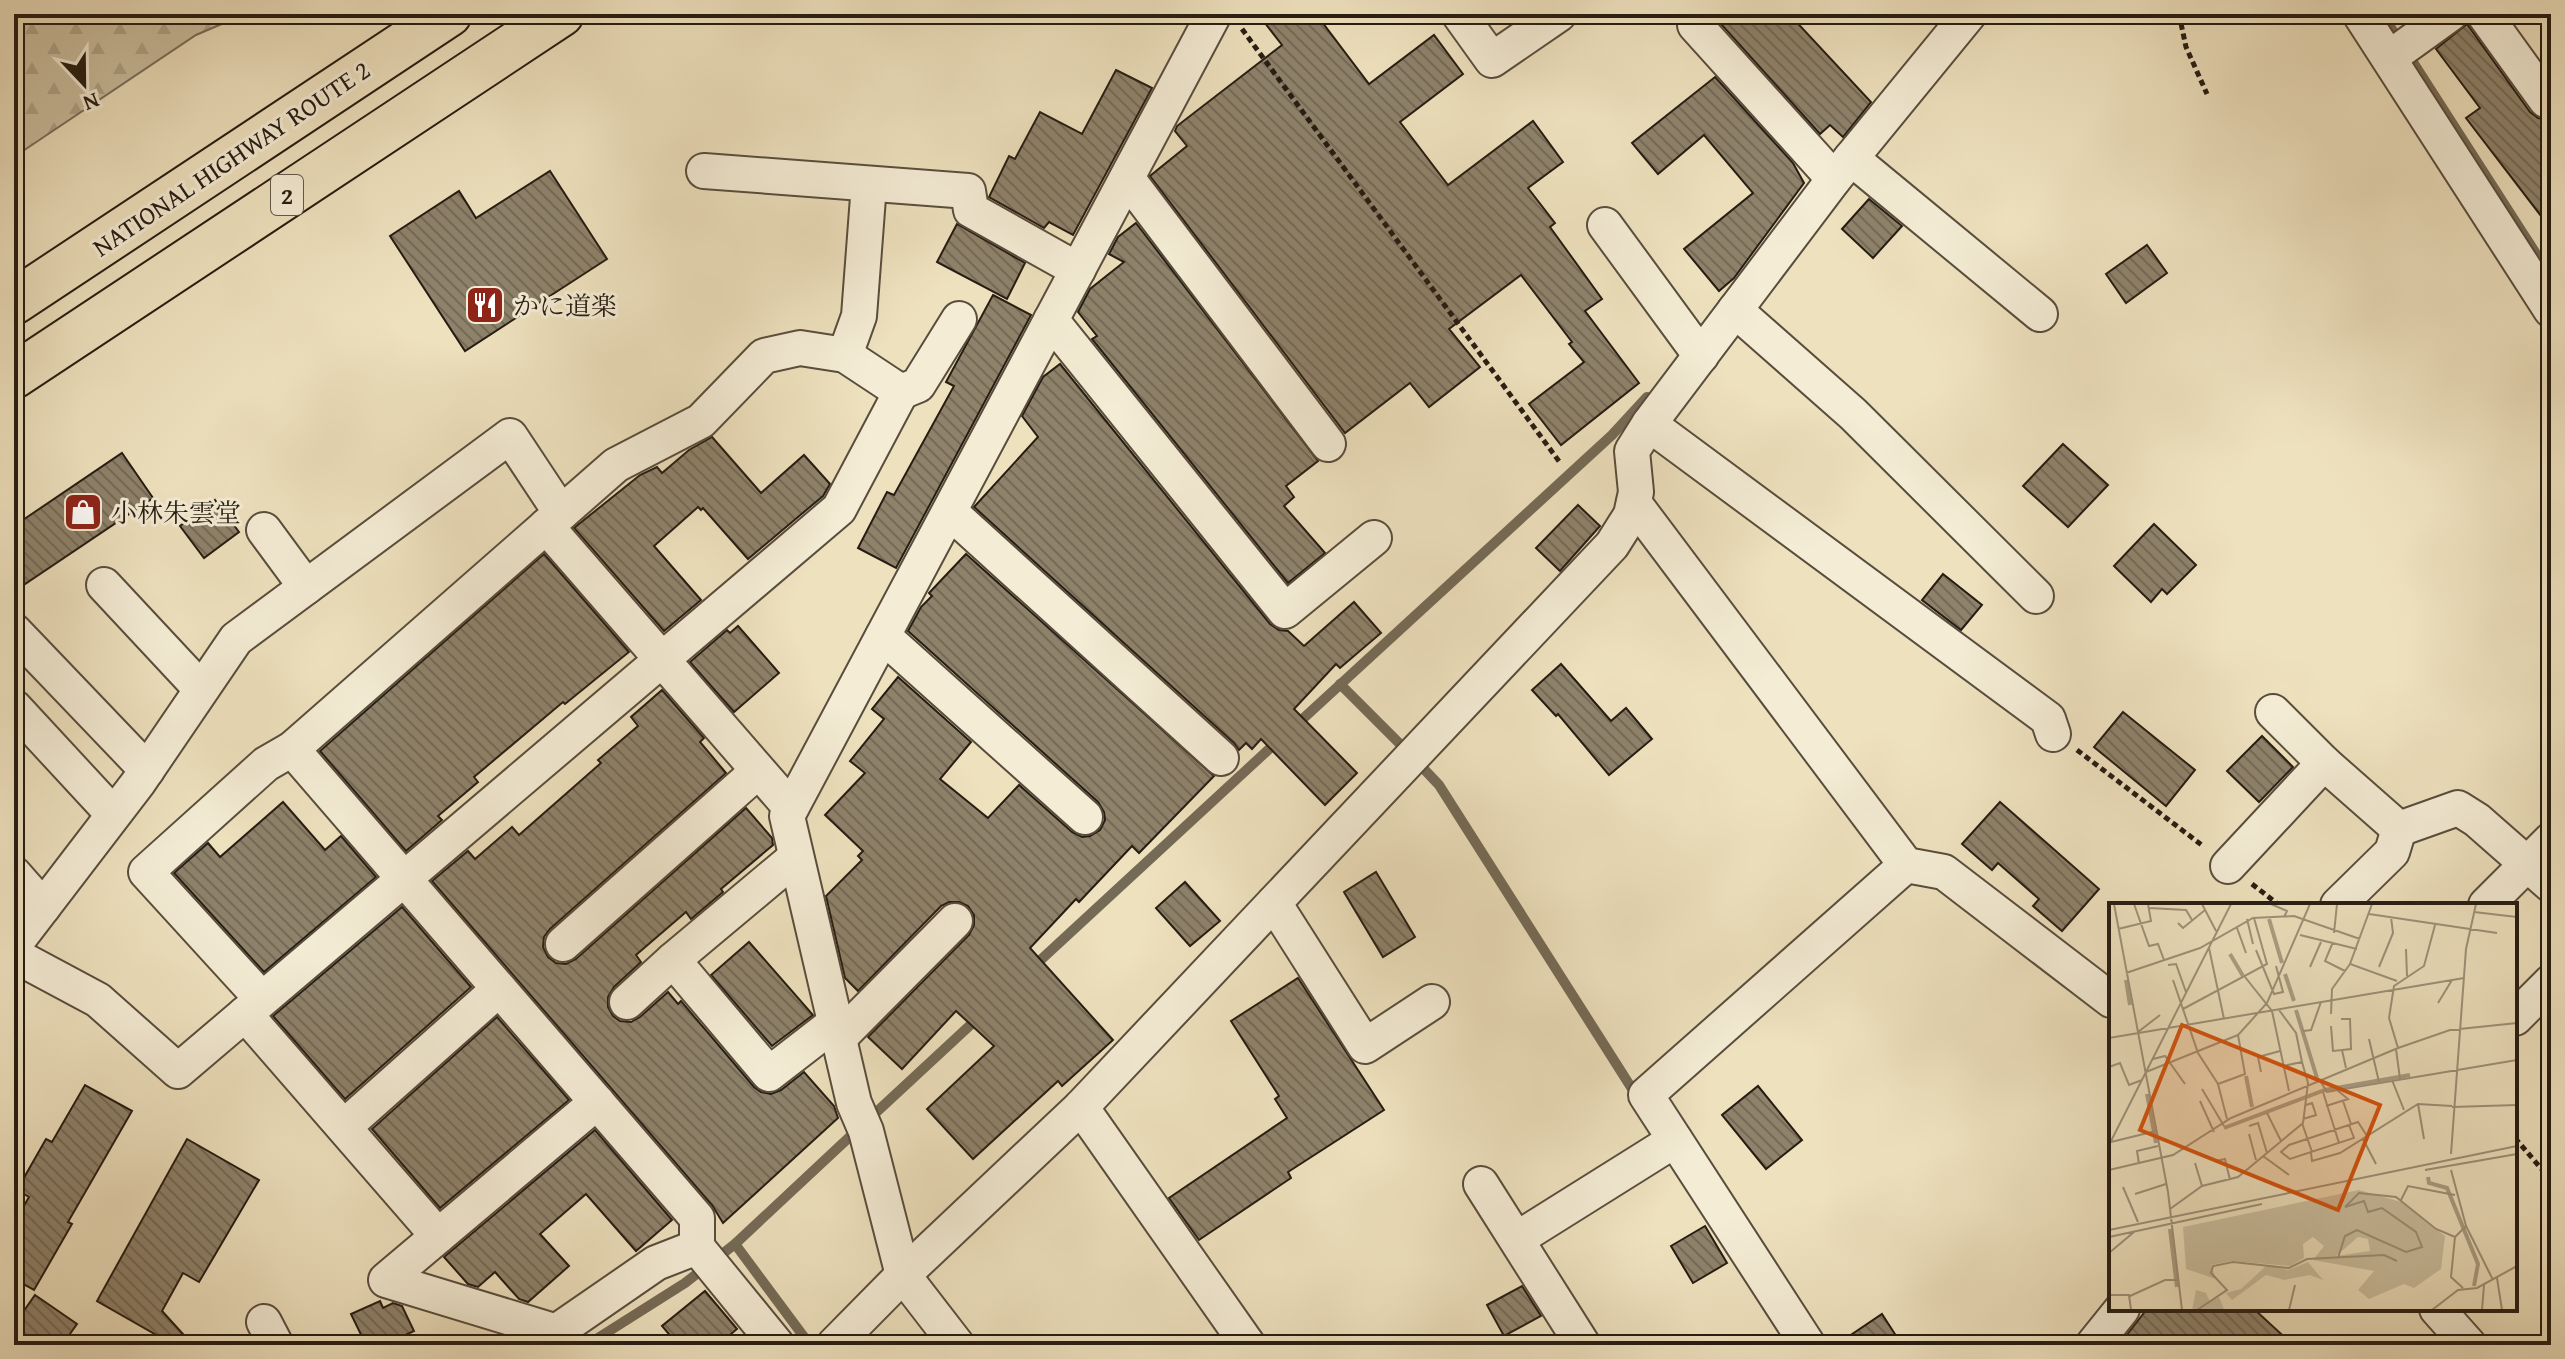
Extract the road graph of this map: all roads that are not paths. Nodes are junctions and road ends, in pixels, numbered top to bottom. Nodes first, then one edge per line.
1 (449, 14) edge
2 (561, 14) edge
3 (1459, 14) edge
4 (1559, 14) edge
5 (1969, 14) edge
6 (2360, 14) edge
7 (2450, 14) edge
8 (2484, 14) edge
9 (1228, 20) edge
10 (1695, 25) dead end
11 (2399, 50) junction
12 (2551, 97) edge
13 (1842, 168) junction
14 (704, 171) dead end
15 (1127, 178) junction
16 (869, 184) junction
17 (1605, 225) dead end
18 (1078, 270) junction
19 (14, 302) edge
20 (1735, 310) junction
21 (2551, 310) edge
22 (2040, 314) dead end
23 (959, 319) dead end
24 (1051, 320) junction
25 (845, 355) junction
26 (1701, 356) junction
27 (14, 376) edge
28 (901, 392) junction
29 (1649, 424) junction
30 (1328, 444) dead end
31 (1634, 503) junction
32 (950, 512) junction
33 (553, 520) junction
34 (264, 530) dead end
35 (1374, 538) dead end
36 (104, 585) dead end
37 (306, 587) junction
38 (2036, 596) dead end
39 (14, 631) edge
40 (883, 636) junction
41 (662, 658) junction
42 (201, 689) junction
43 (14, 707) edge
44 (2273, 712) dead end
45 (2053, 734) road end
46 (292, 749) junction
47 (1221, 758) dead end
48 (2324, 763) junction
49 (147, 770) junction
50 (758, 771) junction
51 (791, 808) junction
52 (113, 814) junction
53 (1085, 817) dead end
54 (2399, 829) junction
55 (2551, 840) edge
56 (796, 857) junction
57 (1906, 865) junction
58 (2228, 866) road end
59 (14, 874) edge
60 (2539, 875) edge
61 (404, 878) junction
62 (1274, 903) junction
63 (2340, 903) edge
64 (2490, 903) edge
65 (43, 907) junction
66 (955, 921) dead end
67 (563, 944) dead end
68 (14, 945) edge
69 (14, 955) edge
70 (673, 960) junction
71 (2551, 982) edge
72 (499, 989) junction
73 (2109, 998) edge
74 (627, 1002) dead end
75 (1432, 1002) dead end
76 (254, 1006) junction
77 (2517, 1016) edge
78 (837, 1030) junction
79 (597, 1102) junction
80 (1081, 1107) junction
81 (344, 1127) junction
82 (1675, 1140) junction
83 (1481, 1184) dead end
84 (438, 1236) junction
85 (1517, 1239) junction
86 (697, 1247) junction
87 (903, 1275) junction
88 (2120, 1311) edge
89 (2439, 1311) edge
90 (548, 1338) edge
91 (777, 1345) edge
92 (834, 1345) edge
93 (957, 1345) edge
94 (1248, 1345) edge
95 (1583, 1345) edge
96 (1808, 1345) edge
97 (2093, 1345) edge
98 (2469, 1345) edge

1 - 19 highway, NATIONAL HIGHWAY ROUTE 2 / 2
2 - 27 highway, 2
3 - 4 street
5 - 13 street
6 - 11 street
7 - 11 street
8 - 12 street
9 - 15 street
10 - 13 street
11 - 21 street
13 - 20 street
13 - 22 street
14 - 16 street
15 - 18 street
15 - 30 street
16 - 18 street
16 - 25 street
17 - 26 street
18 - 24 street
20 - 26 street
20 - 38 street
23 - 28 street
24 - 32 street
24 - 35 street
25 - 28 street
25 - 33 street
26 - 29 street
28 - 41 street
29 - 31 street
29 - 45 street
31 - 57 street
31 - 62 street
32 - 40 street
32 - 47 street
33 - 37 street
33 - 41 street
33 - 46 street
34 - 37 street
36 - 42 street
37 - 42 street
39 - 49 street
40 - 51 street
40 - 53 street
41 - 50 street
41 - 61 street
42 - 49 street
43 - 52 street
44 - 48 street
46 - 61 street
46 - 76 street
48 - 54 street
48 - 58 street
49 - 52 street
50 - 51 street
50 - 67 street
51 - 56 street
52 - 65 street
54 - 60 street
54 - 63 street
55 - 60 street
56 - 70 street
56 - 78 street
57 - 73 street
57 - 82 street
59 - 65 street
60 - 64 street
61 - 72 street
61 - 76 street
62 - 75 street
62 - 80 street
65 - 68 street
66 - 78 street
69 - 76 street
70 - 74 street
70 - 78 street
71 - 77 street
72 - 79 street
72 - 81 street
76 - 81 street
78 - 87 street
79 - 84 street
79 - 86 street
80 - 87 street
80 - 94 street
81 - 84 street
82 - 85 street
82 - 96 street
83 - 85 street
84 - 90 street
85 - 95 street
86 - 90 street
86 - 91 street
87 - 92 street
87 - 93 street
88 - 97 street
89 - 98 street

